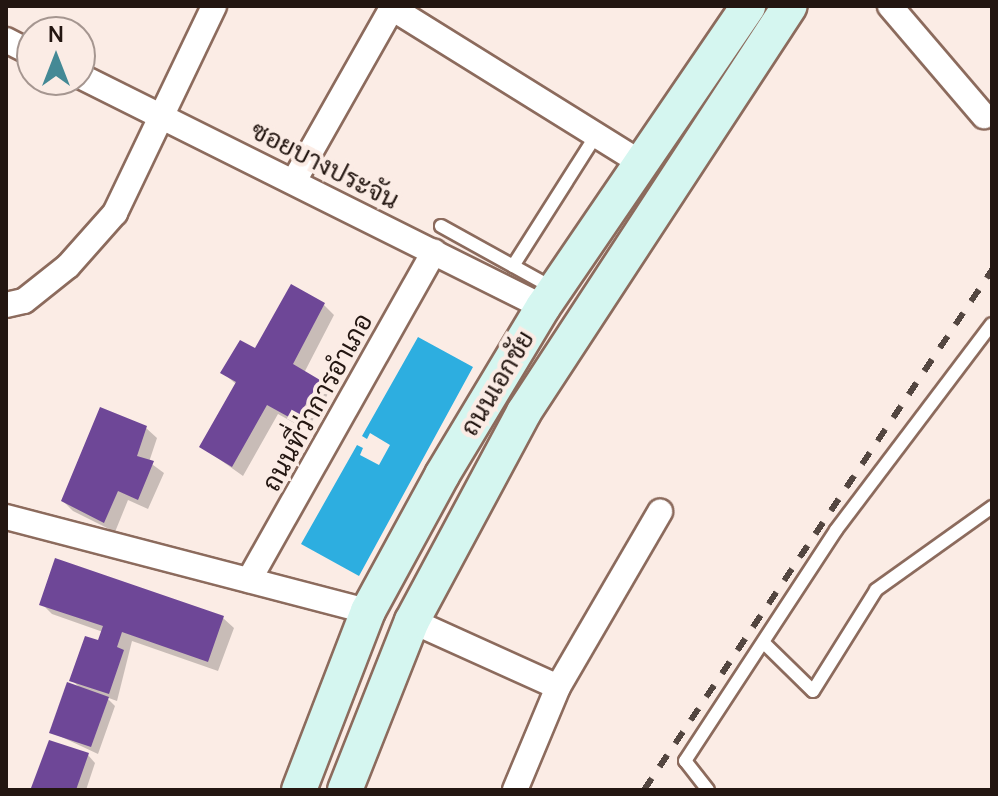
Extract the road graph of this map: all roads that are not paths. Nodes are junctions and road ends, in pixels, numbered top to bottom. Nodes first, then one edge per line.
1 (214, 6) edge
2 (748, 6) edge
3 (790, 6) edge
4 (890, 6) edge
5 (392, 7) edge
6 (96, 84) edge
7 (160, 114) junction
8 (984, 116) dead end
9 (596, 135) junction
10 (643, 164) junction
11 (294, 181) junction
12 (441, 226) dead end
13 (434, 252) junction
14 (513, 266) junction
15 (549, 299) junction
16 (6, 305) edge
17 (992, 324) edge
18 (992, 507) edge
19 (660, 512) dead end
20 (6, 517) edge
21 (249, 580) junction
22 (368, 611) junction
23 (412, 621) junction
24 (765, 644) junction
25 (558, 687) junction
26 (299, 790) edge
27 (345, 790) edge
28 (515, 790) edge
29 (708, 790) edge

1 - 7 street
2 - 10 main road, ถนนเอกชัย
3 - 23 main road, ถนนเอกชัย
4 - 8 street
5 - 9 street
5 - 11 street
6 - 7 street, ซอยบางประจัน
7 - 11 street, ซอยบางประจัน
7 - 16 street
9 - 10 street
9 - 14 lane
10 - 15 main road, ถนนเอกชัย
11 - 13 street, ซอยบางประจัน
12 - 14 lane
13 - 15 street, ซอยบางประจัน
13 - 21 street, ถนนที่ว่าการอำเภอ
14 - 15 lane
15 - 22 main road, ถนนเอกชัย
17 - 24 lane
18 - 24 lane
19 - 25 street
20 - 21 street
21 - 22 street
22 - 26 main road, ถนนเอกชัย
23 - 25 street
23 - 27 main road, ถนนเอกชัย
24 - 29 lane
25 - 28 street

